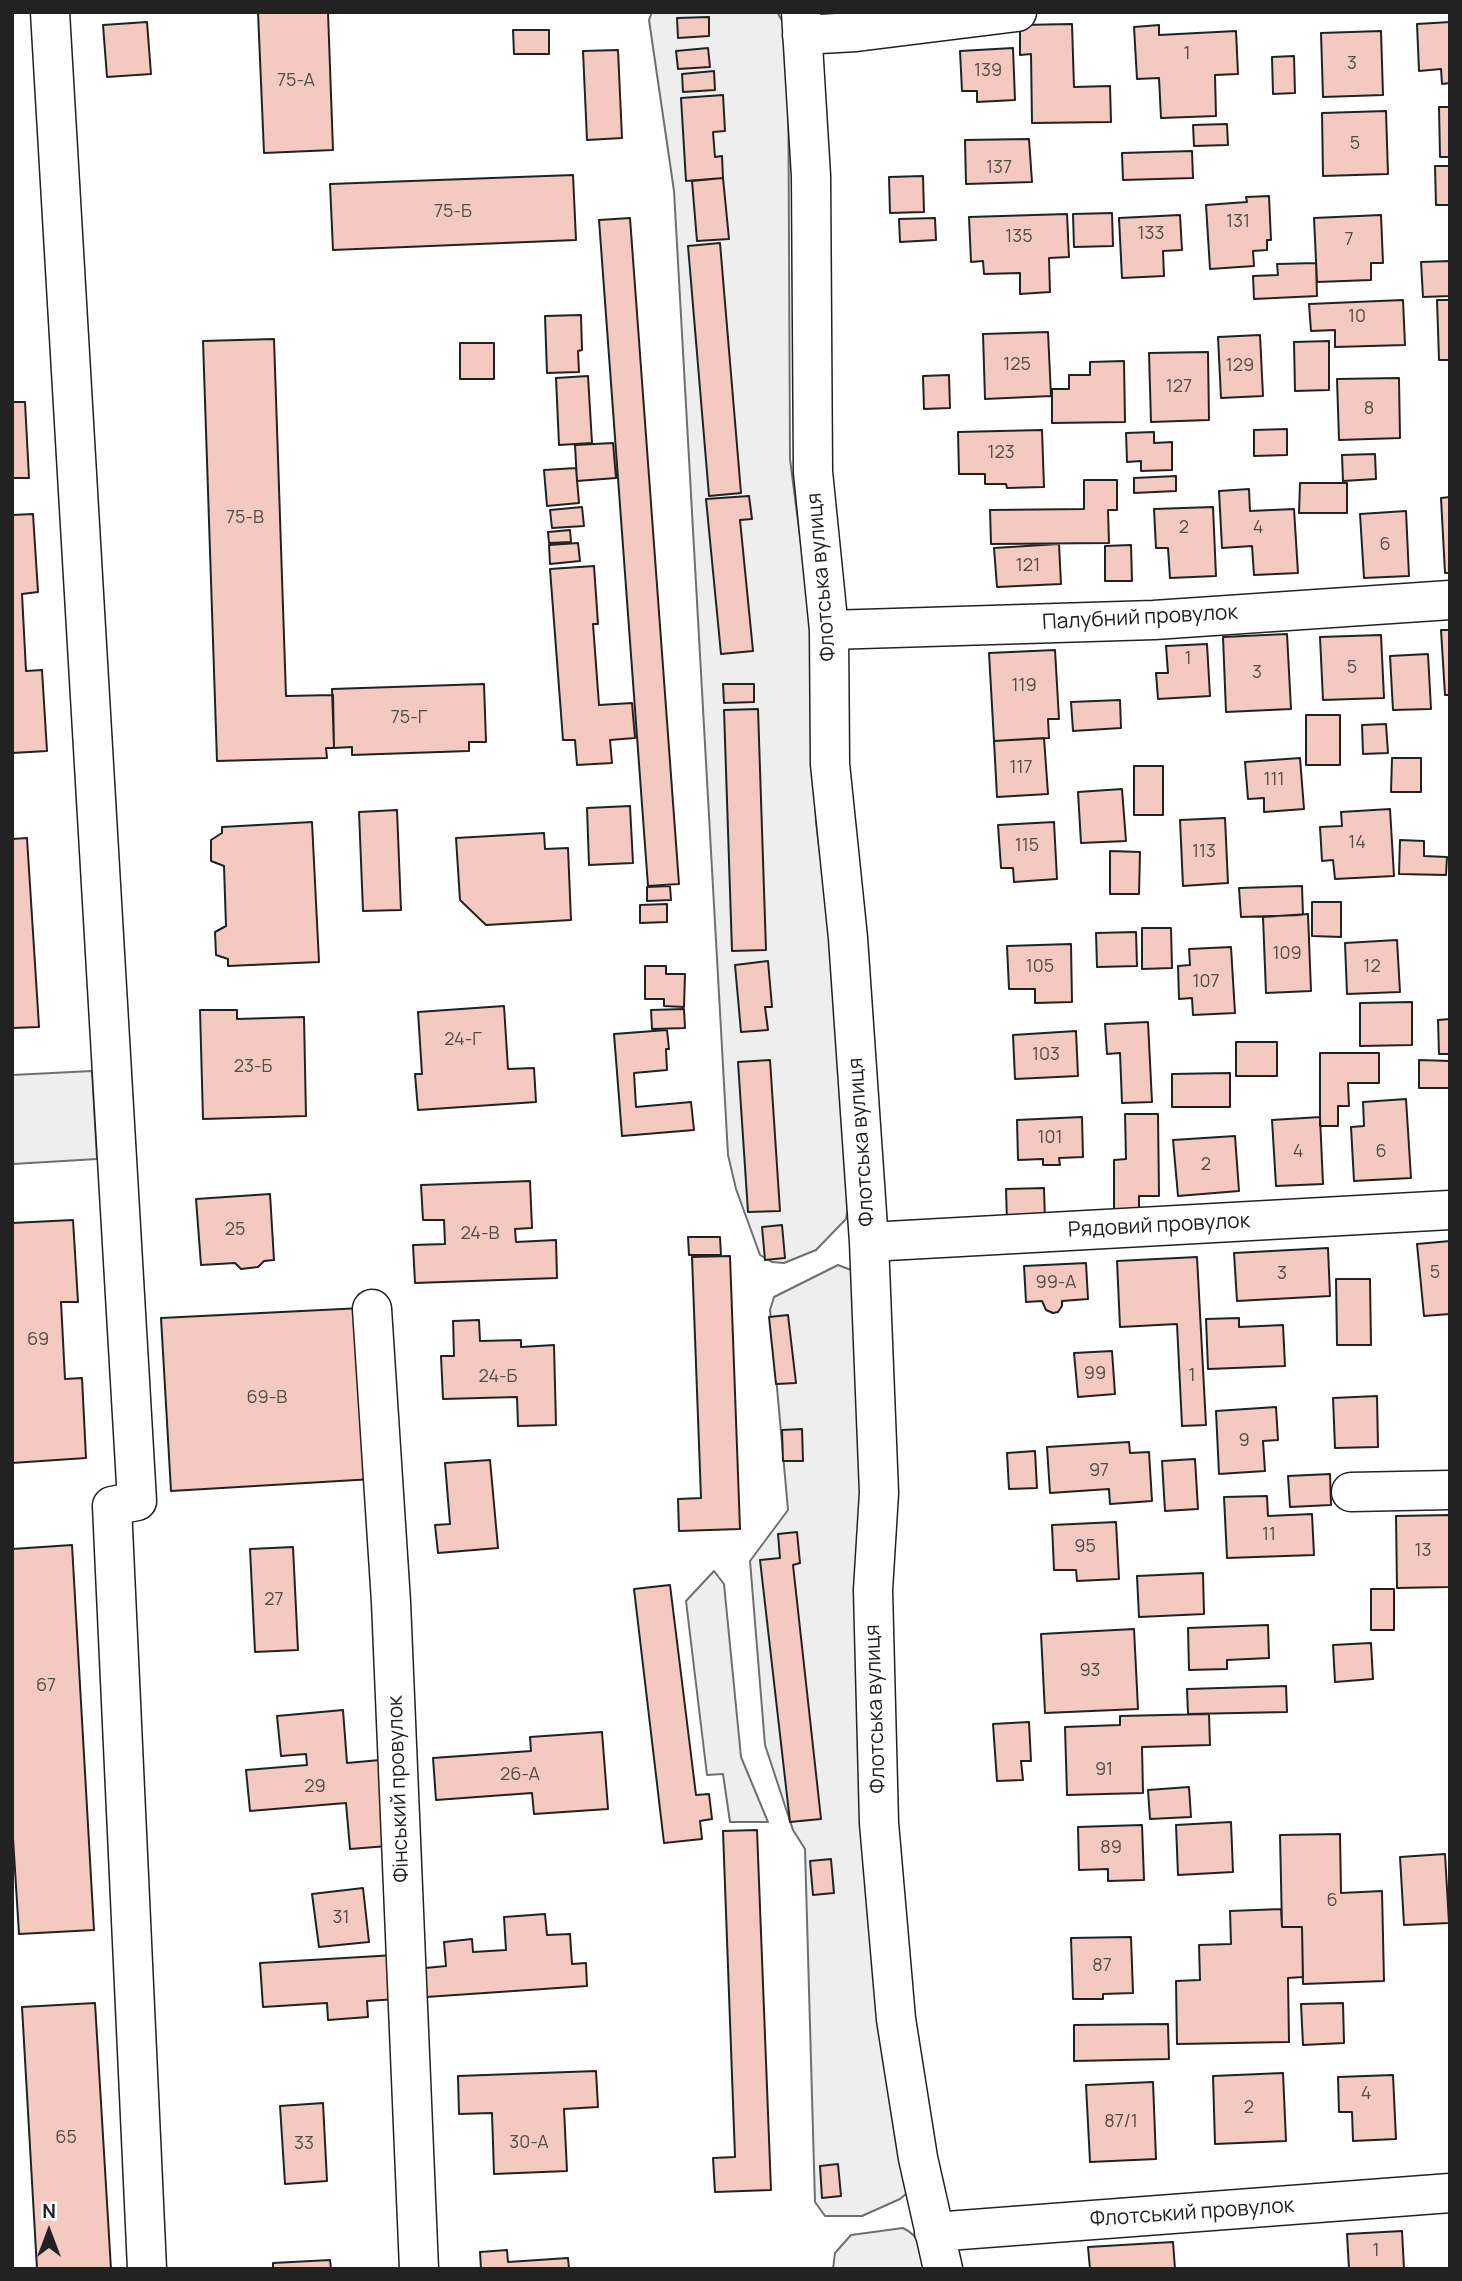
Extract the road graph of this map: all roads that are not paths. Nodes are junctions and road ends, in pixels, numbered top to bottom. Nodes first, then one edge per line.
1 (50, 12) edge
2 (1017, 12) edge
3 (801, 24) edge
4 (1450, 600) edge
5 (829, 630) junction
6 (1450, 1210) edge
7 (869, 1242) junction
8 (372, 1309) dead end
9 (1450, 1490) edge
10 (1351, 1492) dead end
11 (1450, 2193) edge
12 (934, 2232) junction
13 (147, 2269) edge
14 (419, 2269) edge
15 (943, 2269) edge

1 - 13 street
2 - 3 street
3 - 5 street, Флотська вулиця
4 - 5 street, Палубний провулок
5 - 7 street, Флотська вулиця
6 - 7 street, Рядовий провулок
7 - 12 street, Флотська вулиця
8 - 14 street, Фінський провулок
9 - 10 street
11 - 12 street, Флотський провулок
12 - 15 street, Флотська вулиця

